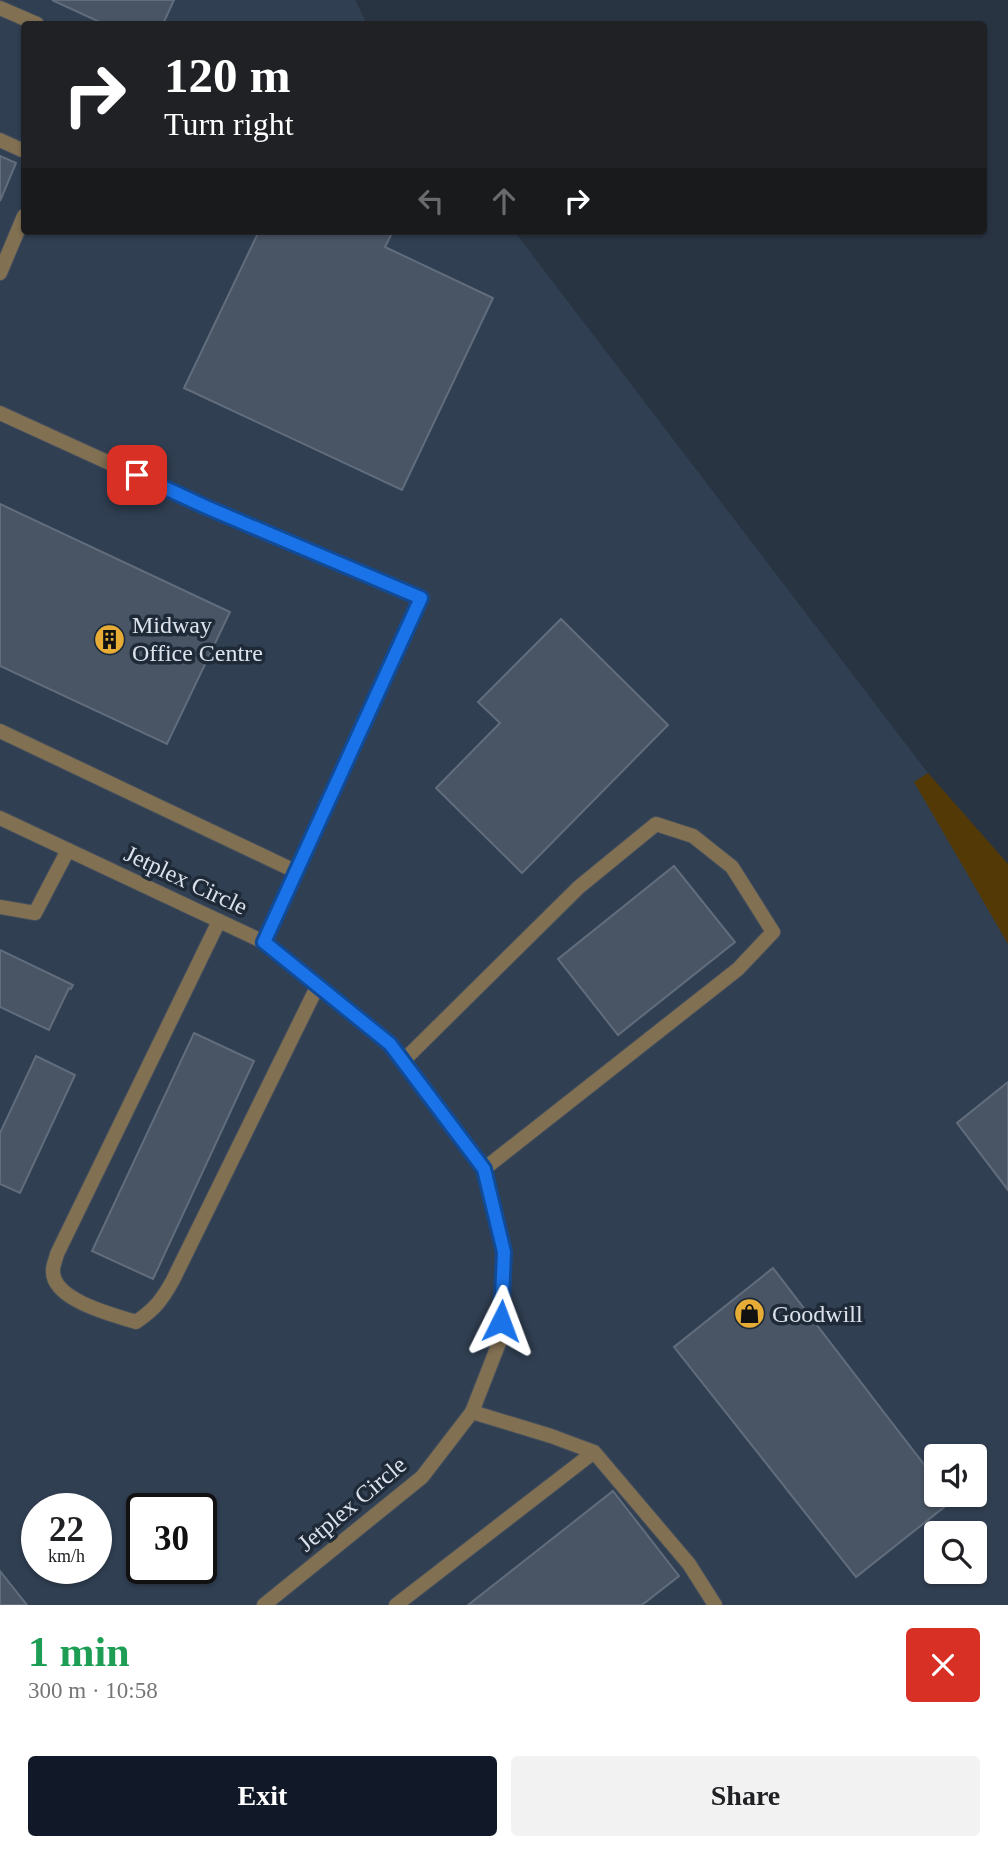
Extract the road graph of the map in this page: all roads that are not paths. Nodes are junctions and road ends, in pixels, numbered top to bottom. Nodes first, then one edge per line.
1 (0, 8) edge
2 (30, 21) edge
3 (0, 140) edge
4 (21, 150) edge
5 (21, 223) edge
6 (0, 273) edge
7 (0, 413) edge
8 (0, 731) edge
9 (0, 818) edge
10 (68, 850) junction
11 (297, 872) junction
12 (0, 907) edge
13 (219, 921) junction
14 (264, 942) junction
15 (318, 985) junction
16 (403, 1061) junction
17 (484, 1169) junction
18 (472, 1412) junction
19 (594, 1452) junction
20 (264, 1605) edge
21 (396, 1605) edge
22 (715, 1605) edge

1 - 2 street
3 - 4 street
5 - 6 street
7 - 11 street
8 - 11 street
9 - 10 street, Jetplex Circle
10 - 12 street
10 - 13 street, Jetplex Circle
11 - 14 street
13 - 14 street, Jetplex Circle
13 - 15 street
14 - 15 street, Jetplex Circle
15 - 16 street, Jetplex Circle
16 - 17 street, Jetplex Circle
16 - 17 street
17 - 18 street, Jetplex Circle
18 - 19 street
18 - 20 street, Jetplex Circle
19 - 21 street
19 - 22 street

